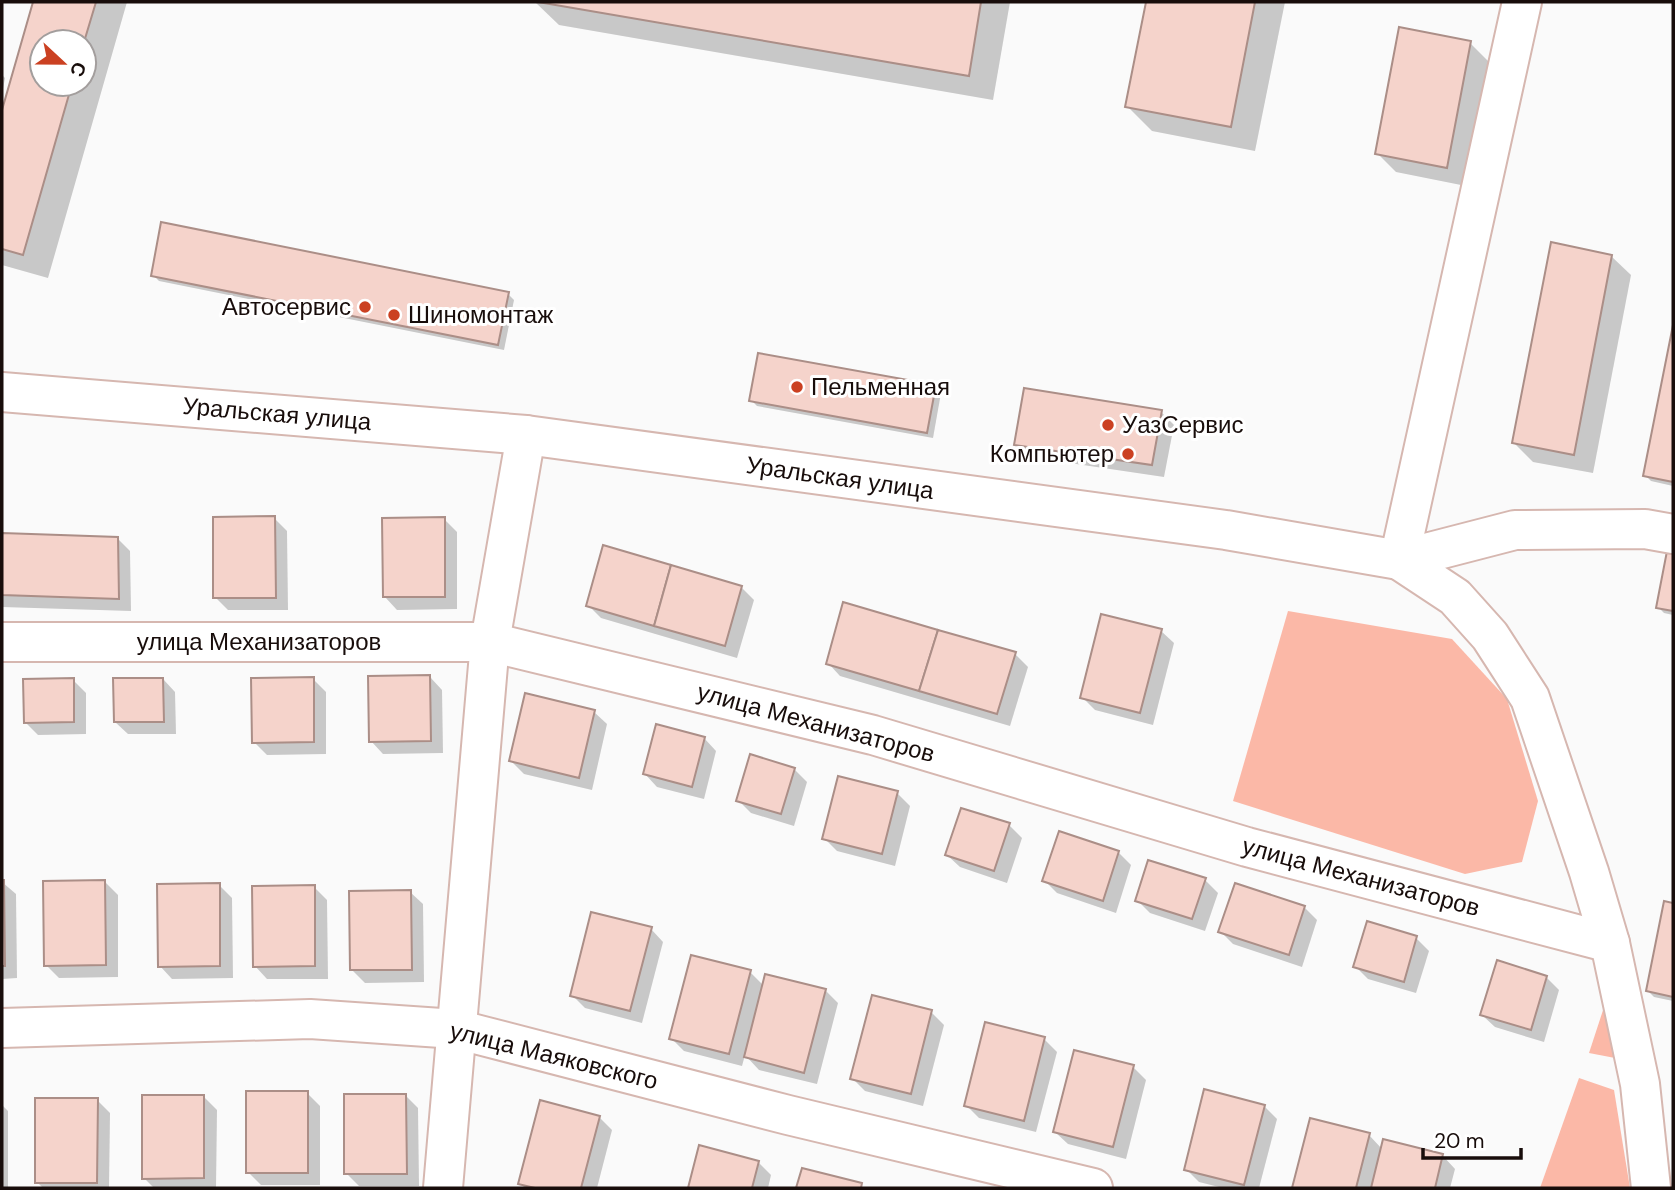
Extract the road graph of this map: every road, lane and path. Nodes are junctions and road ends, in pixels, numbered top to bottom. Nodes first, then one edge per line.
1 (1522, 2) edge
2 (2, 392) edge
3 (526, 435) junction
4 (1673, 534) edge
5 (1399, 560) junction
6 (2, 642) edge
7 (491, 642) junction
8 (1610, 943) junction
9 (2, 1028) edge
10 (456, 1029) junction
11 (443, 1188) edge
12 (1093, 1188) edge
13 (1651, 1188) edge

1 - 5 street
2 - 3 street, Уральская улица
3 - 5 street, Уральская улица
3 - 7 street
4 - 5 street, Уральская улица
5 - 8 street
6 - 7 street, улица Механизаторов
7 - 8 street, улица Механизаторов
7 - 10 street
8 - 13 street
9 - 10 street, улица Маяковского
10 - 11 street
10 - 12 street, улица Маяковского

